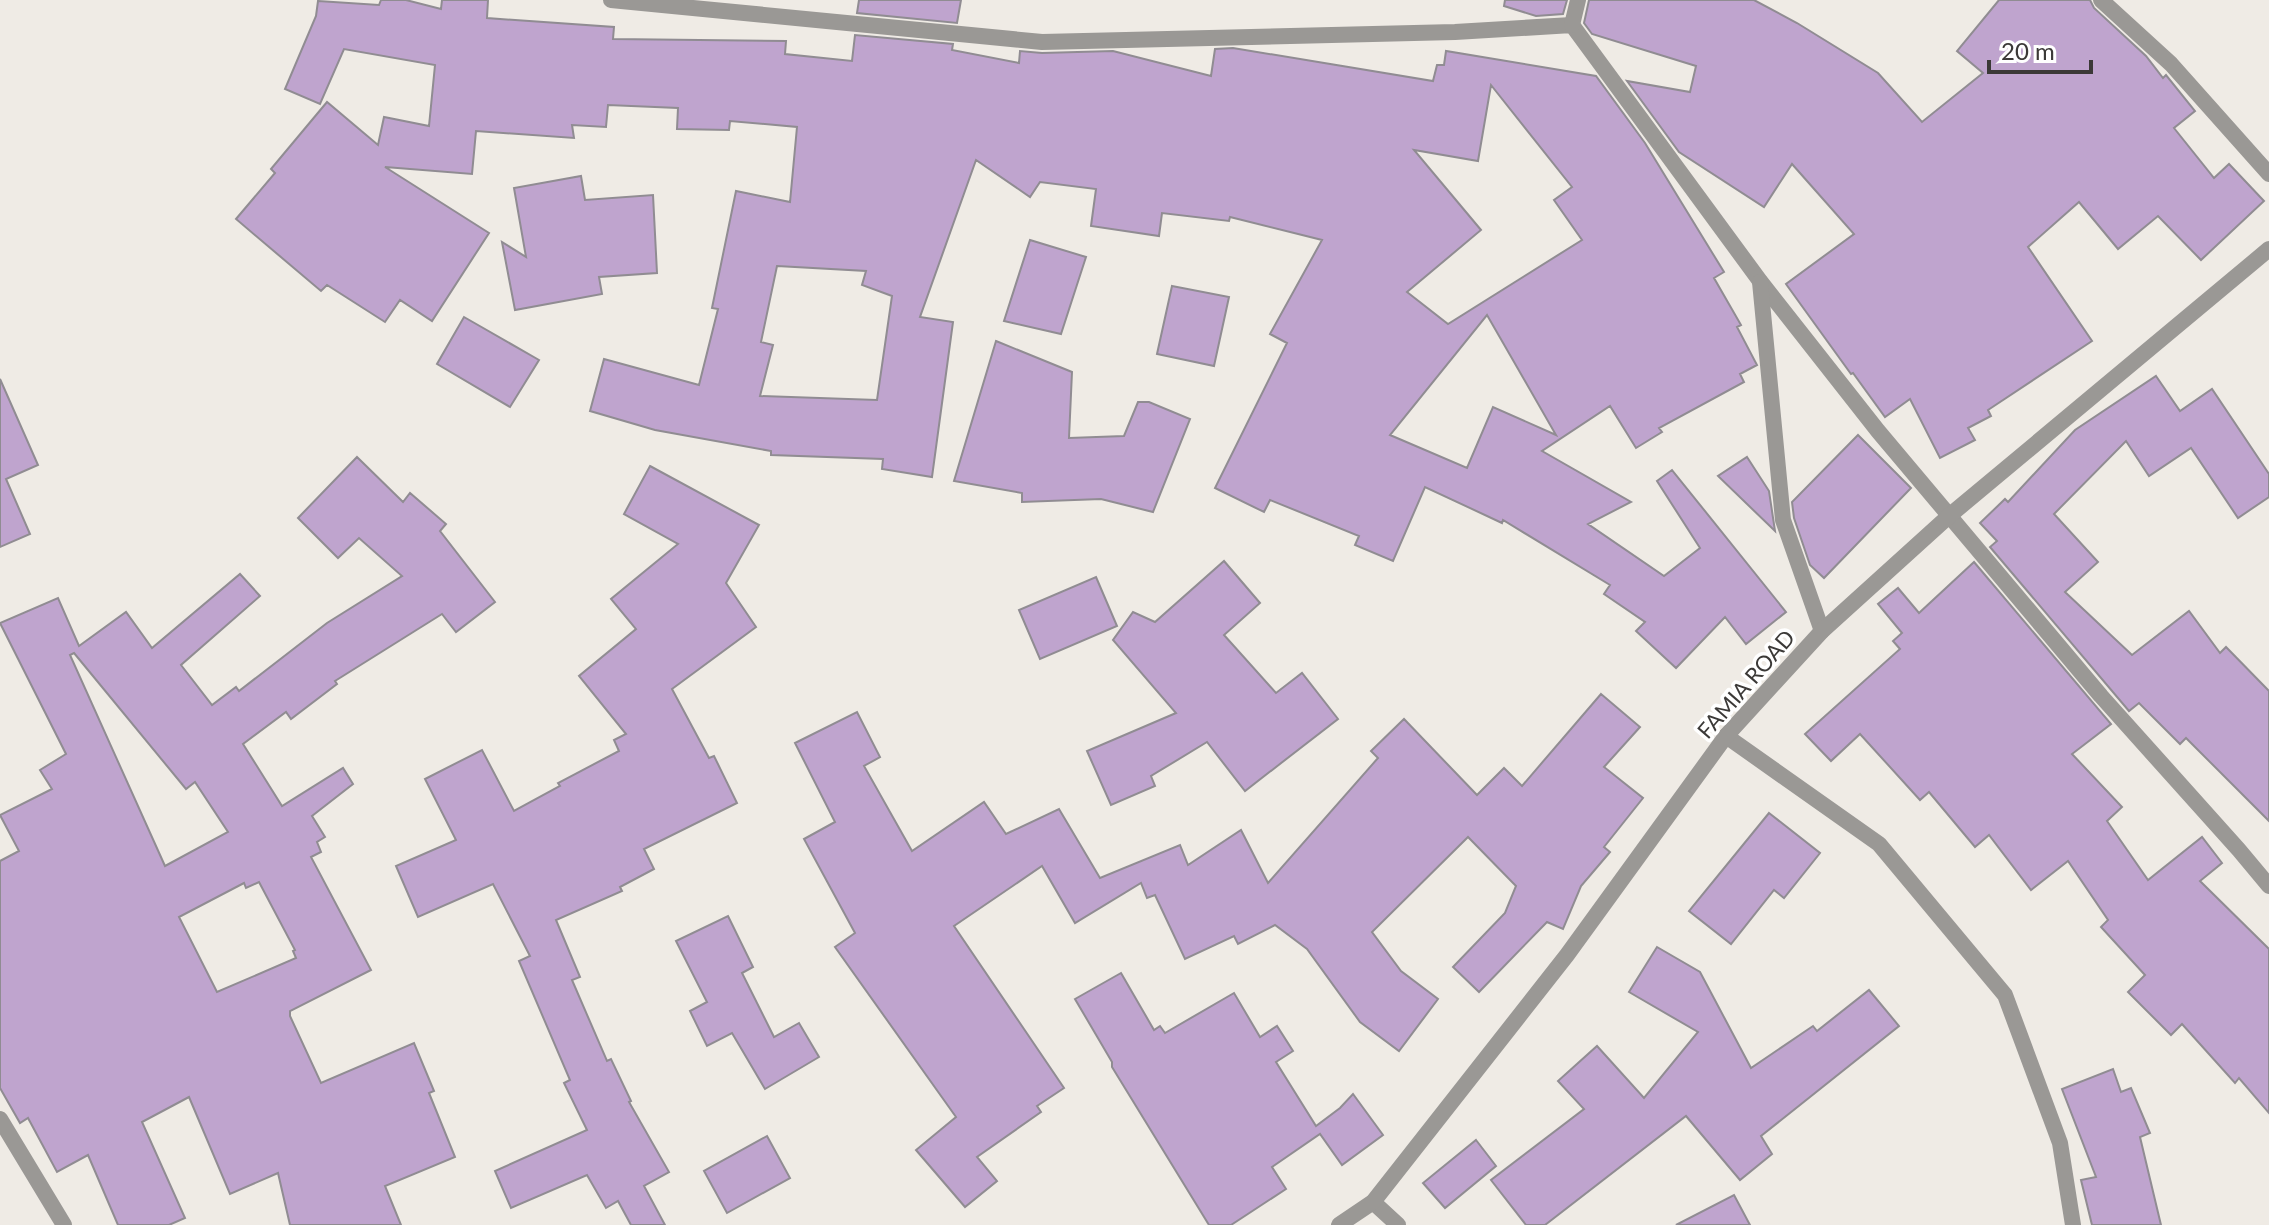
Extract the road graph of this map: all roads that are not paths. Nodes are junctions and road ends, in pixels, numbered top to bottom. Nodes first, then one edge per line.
1 (611, 0) edge
2 (1578, 0) edge
3 (2101, 0) edge
4 (1572, 25) junction
5 (2269, 174) edge
6 (2269, 249) edge
7 (1760, 281) junction
8 (1949, 516) junction
9 (1822, 631) junction
10 (1726, 736) junction
11 (2269, 886) edge
12 (0, 1119) edge
13 (1373, 1202) junction
14 (64, 1225) edge
15 (1339, 1225) edge
16 (1398, 1225) edge
17 (2073, 1225) edge

1 - 4 street
2 - 4 street
3 - 5 street
4 - 7 street
6 - 8 street, FAMIA ROAD
7 - 8 street
7 - 9 street
8 - 9 street, FAMIA ROAD
8 - 11 street
9 - 10 street, FAMIA ROAD
10 - 13 street, FAMIA ROAD
10 - 17 street
12 - 14 street
13 - 15 street, FAMIA ROAD
13 - 16 street

